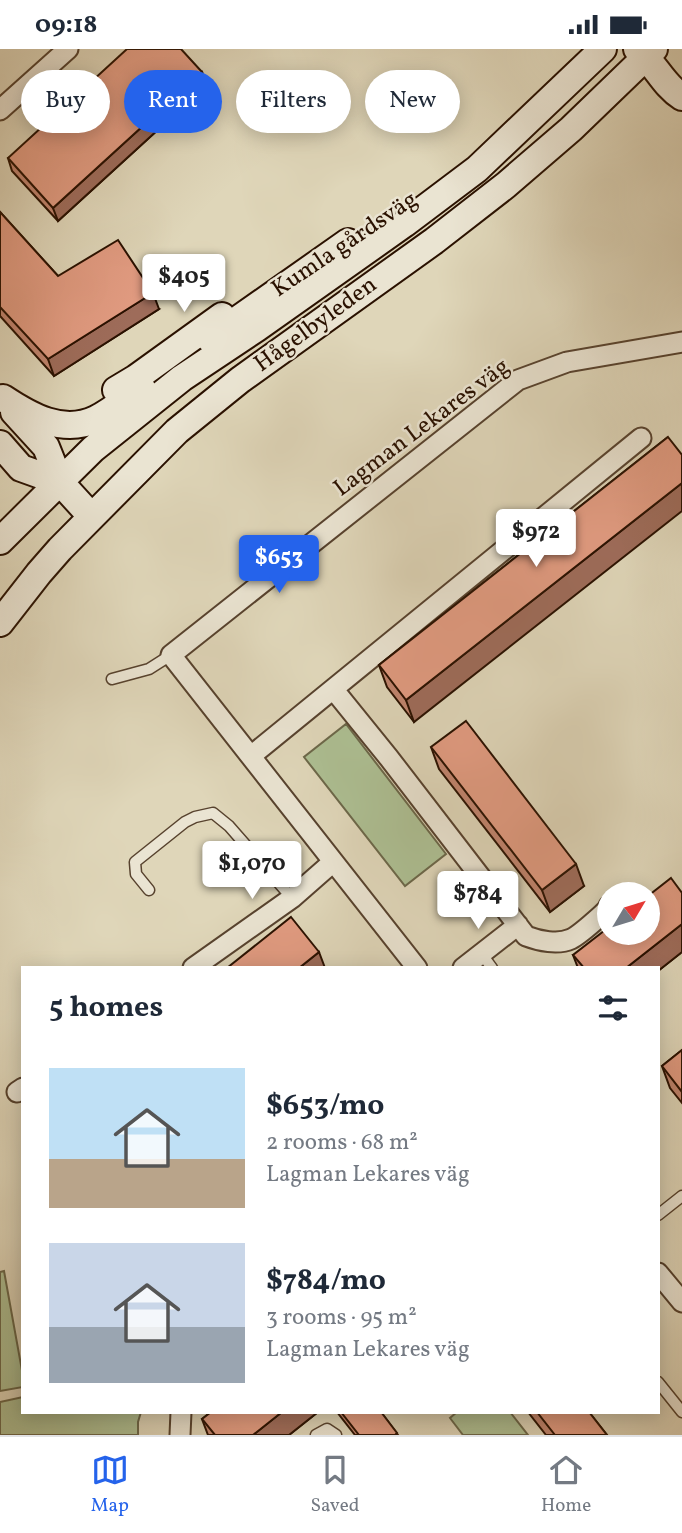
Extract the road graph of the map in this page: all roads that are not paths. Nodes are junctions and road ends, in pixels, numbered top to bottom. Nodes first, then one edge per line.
1 (68, 49) edge
2 (603, 49) edge
3 (646, 52) edge
4 (682, 70) edge
5 (682, 97) edge
6 (0, 110) edge
7 (477, 169) junction
8 (682, 342) edge
9 (1, 390) edge
10 (641, 438) dead end
11 (0, 444) edge
12 (60, 482) junction
13 (91, 516) junction
14 (0, 541) edge
15 (0, 623) edge
16 (171, 655) junction
17 (112, 679) dead end
18 (334, 690) junction
19 (251, 757) junction
20 (249, 850) junction
21 (333, 862) junction
22 (215, 876) dead end
23 (149, 890) dead end
24 (292, 898) junction
25 (597, 918) edge
26 (518, 925) junction
27 (487, 961) edge
28 (196, 966) edge
29 (414, 966) edge
30 (470, 966) edge
31 (682, 1196) edge
32 (660, 1213) edge
33 (660, 1275) edge
34 (682, 1302) edge
35 (660, 1384) edge
36 (682, 1412) edge
37 (181, 1414) edge
38 (180, 1435) edge
39 (316, 1435) edge
40 (335, 1435) edge

1 - 6 street
2 - 7 main road, Hågelbyleden
3 - 4 main road
3 - 5 main road
3 - 13 main road, Hågelbyleden
7 - 9 main road, Kumla gårdsväg
7 - 12 main road, Hågelbyleden
8 - 16 street, Lagman Lekares väg
9 - 12 main road, Kumla gårdsväg
10 - 18 street
11 - 12 main road, Kumla gårdsväg
12 - 13 main road, Kumla gårdsväg
12 - 14 main road, Hågelbyleden
13 - 15 main road, Hågelbyleden
16 - 17 lane
16 - 19 street
18 - 19 street
18 - 26 street
19 - 21 street
20 - 22 lane
20 - 23 lane
20 - 24 lane
21 - 24 street
21 - 29 street
24 - 28 street
25 - 26 street
26 - 27 street
27 - 30 street
31 - 32 lane
33 - 34 street
35 - 36 lane
37 - 38 street
39 - 40 lane

